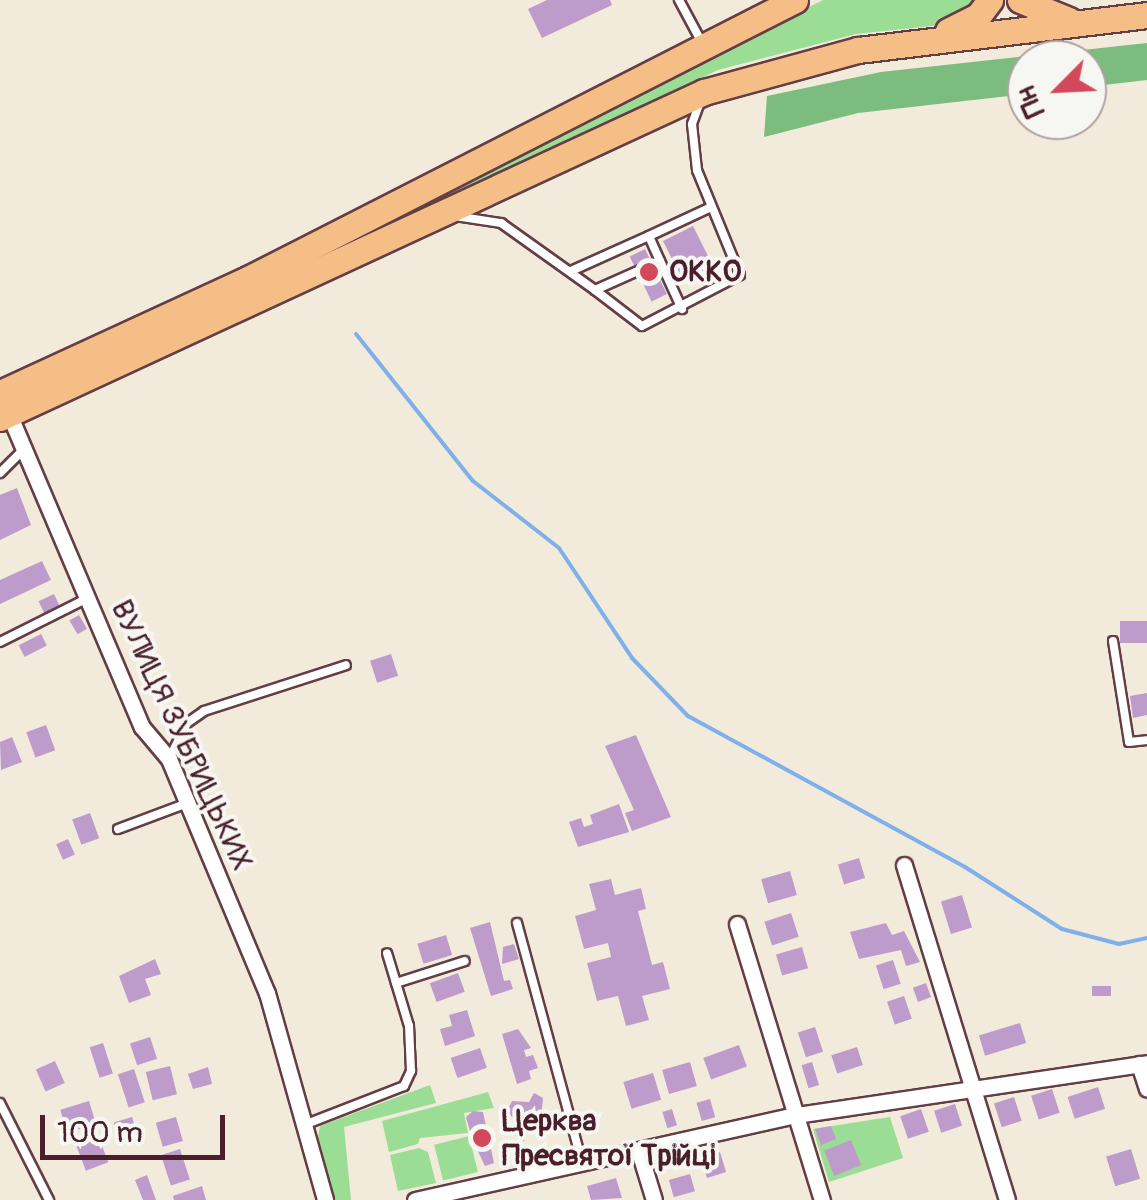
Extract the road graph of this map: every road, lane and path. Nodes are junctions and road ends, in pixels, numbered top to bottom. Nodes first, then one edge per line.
1 (680, 0) edge
2 (794, 0) edge
3 (990, 0) edge
4 (1020, 0) edge
5 (1147, 14) edge
6 (1079, 22) junction
7 (920, 41) junction
8 (704, 45) junction
9 (704, 92) junction
10 (709, 208) junction
11 (440, 215) junction
12 (648, 236) junction
13 (660, 260) junction
14 (571, 271) junction
15 (596, 290) junction
16 (682, 309) junction
17 (72, 373) junction
18 (3, 408) edge
19 (23, 450) junction
20 (0, 473) edge
21 (86, 599) junction
22 (1114, 640) dead end
23 (0, 642) edge
24 (346, 665) dead end
25 (1147, 740) edge
26 (168, 759) junction
27 (188, 804) junction
28 (118, 828) dead end
29 (904, 865) dead end
30 (517, 924) dead end
31 (737, 924) dead end
32 (387, 952) dead end
33 (465, 961) dead end
34 (396, 983) junction
35 (1143, 1064) edge
36 (1147, 1089) edge
37 (974, 1092) junction
38 (0, 1103) edge
39 (796, 1114) junction
40 (304, 1125) junction
41 (639, 1151) junction
42 (582, 1162) junction
43 (49, 1200) edge
44 (325, 1200) edge
45 (415, 1200) edge
46 (654, 1200) edge
47 (822, 1200) edge
48 (1007, 1200) edge

1 - 8 lane
2 - 8 highway
3 - 7 highway
4 - 6 highway
5 - 6 highway
6 - 7 highway
7 - 9 highway
8 - 17 highway
9 - 10 lane
9 - 11 highway
10 - 12 lane
10 - 16 lane
11 - 14 lane
11 - 17 highway
12 - 13 lane
12 - 14 lane
13 - 15 lane
13 - 16 lane
14 - 15 lane
15 - 16 lane
17 - 18 highway
18 - 19 street, ВУЛИЦЯ ЗУБРИЦЬКИХ
19 - 20 lane
19 - 21 street, ВУЛИЦЯ ЗУБРИЦЬКИХ
21 - 23 lane
21 - 26 street, ВУЛИЦЯ ЗУБРИЦЬКИХ
22 - 25 lane
24 - 26 lane
26 - 27 street, ВУЛИЦЯ ЗУБРИЦЬКИХ
27 - 28 lane
27 - 40 street, ВУЛИЦЯ ЗУБРИЦЬКИХ
29 - 37 street
30 - 42 lane
31 - 39 street
32 - 34 lane
33 - 34 lane
34 - 40 lane
35 - 36 street
35 - 37 street
37 - 39 street
37 - 48 street
38 - 43 lane
39 - 41 street
39 - 47 street
40 - 44 street, ВУЛИЦЯ ЗУБРИЦЬКИХ
41 - 42 street
41 - 46 street
42 - 45 street

